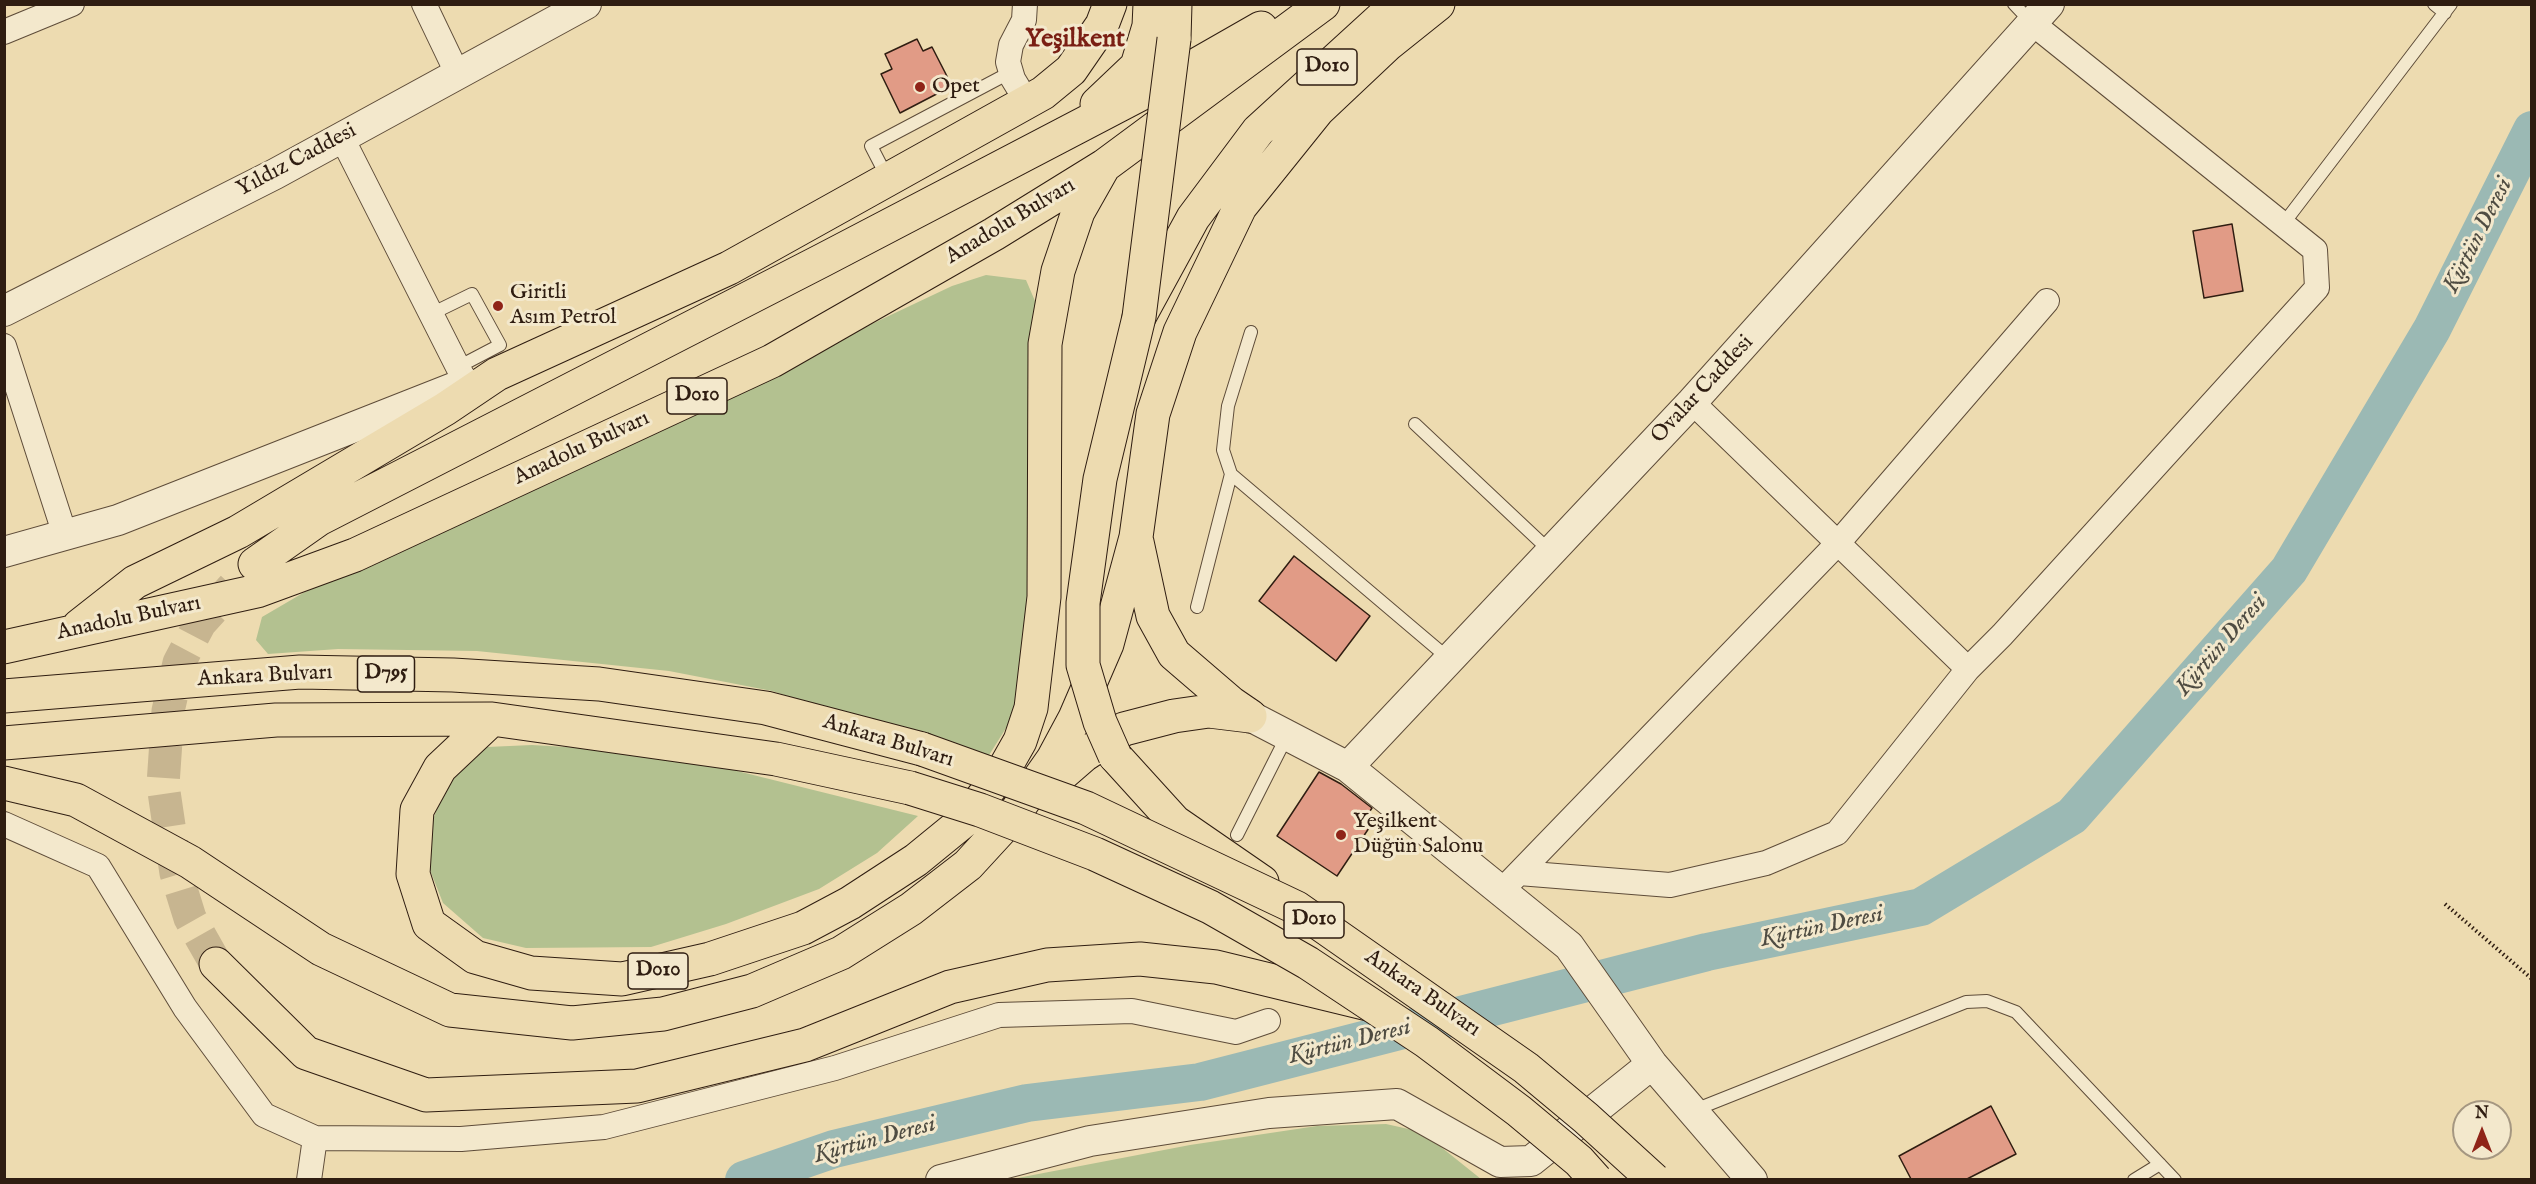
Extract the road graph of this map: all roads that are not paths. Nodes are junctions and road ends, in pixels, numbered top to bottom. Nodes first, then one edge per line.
1 (72, 4) edge
2 (424, 4) edge
3 (586, 4) edge
4 (1025, 4) edge
5 (1110, 4) edge
6 (1150, 4) edge
7 (1175, 4) edge
8 (1301, 4) edge
9 (1323, 4) edge
10 (1397, 4) edge
11 (1438, 4) edge
12 (2434, 4) edge
13 (2448, 9) edge
14 (2032, 11) edge
15 (4, 32) edge
16 (1011, 72) junction
17 (458, 75) junction
18 (1027, 102) junction
19 (342, 138) junction
20 (1104, 166) junction
21 (888, 180) junction
22 (948, 193) junction
23 (2284, 222) junction
24 (2047, 301) dead end
25 (4, 311) edge
26 (431, 315) junction
27 (1139, 316) junction
28 (1251, 332) dead end
29 (4, 346) edge
30 (464, 381) junction
31 (1692, 402) junction
32 (1415, 424) dead end
33 (1231, 474) junction
34 (65, 535) junction
35 (1136, 537) junction
36 (1838, 543) junction
37 (1551, 551) junction
38 (4, 552) edge
39 (255, 564) tunnel mouth
40 (1197, 607) dead end
41 (73, 631) junction
42 (4, 647) edge
43 (1448, 658) junction
44 (1968, 669) junction
45 (4, 696) edge
46 (766, 708) joint
47 (1250, 716) junction
48 (492, 719) junction
49 (1288, 735) junction
50 (4, 743) edge
51 (1348, 766) junction
52 (4, 783) edge
53 (1013, 816) junction
54 (4, 824) edge
55 (1237, 835) dead end
56 (1510, 882) junction
57 (1297, 908) junction
58 (216, 964) tunnel mouth
59 (1370, 1005) junction
60 (1268, 1021) dead end
61 (1650, 1060) junction
62 (1690, 1111) junction
63 (315, 1138) junction
64 (2160, 1164) junction
65 (309, 1179) edge
66 (941, 1179) edge
67 (1596, 1179) edge
68 (1654, 1179) edge
69 (1752, 1179) edge
70 (2134, 1179) edge
71 (2175, 1179) edge

1 - 15 street
2 - 17 street
3 - 17 street, Yıldız Caddesi
4 - 16 street
5 - 18 highway
6 - 22 highway
7 - 27 highway, bridge
8 - 22 highway
9 - 20 highway, Anadolu Bulvarı / D010
10 - 27 highway, D010
11 - 35 highway
12 - 13 lane
13 - 23 lane
14 - 23 street
14 - 31 street, Ovalar Caddesi
16 - 18 street
16 - 21 lane
17 - 19 street, Yıldız Caddesi
18 - 21 highway
19 - 25 street, Yıldız Caddesi
19 - 26 street
20 - 41 highway, Anadolu Bulvarı / D010
20 - 48 highway, D010
21 - 30 highway
22 - 39 highway
23 - 44 street
24 - 36 street
26 - 30 street
26 - 30 lane
27 - 57 highway, bridge
28 - 33 lane
29 - 34 street
30 - 34 street
30 - 41 highway
31 - 36 street
31 - 37 street, Ovalar Caddesi
32 - 37 lane
33 - 40 lane
33 - 43 lane
34 - 38 street
35 - 47 highway
35 - 53 highway
36 - 44 street
36 - 56 street
37 - 43 street, Ovalar Caddesi
41 - 42 highway, Anadolu Bulvarı / D010
43 - 51 street, Ovalar Caddesi
44 - 56 street
45 - 46 highway, Ankara Bulvarı / D795
46 - 57 highway, Ankara Bulvarı / D010, bridge
47 - 49 street
47 - 53 highway
48 - 50 highway, Ankara Bulvarı / D795
48 - 59 highway, Ankara Bulvarı / D010, bridge
49 - 51 street
49 - 55 lane
51 - 56 street
52 - 53 highway
54 - 63 street
56 - 61 street
57 - 68 highway, Ankara Bulvarı / D010, bridge
58 - 59 highway
59 - 67 highway, Ankara Bulvarı / D010, bridge
60 - 63 street
61 - 62 street
61 - 66 street
62 - 64 lane
62 - 69 street
63 - 65 street
64 - 70 lane
64 - 71 lane

